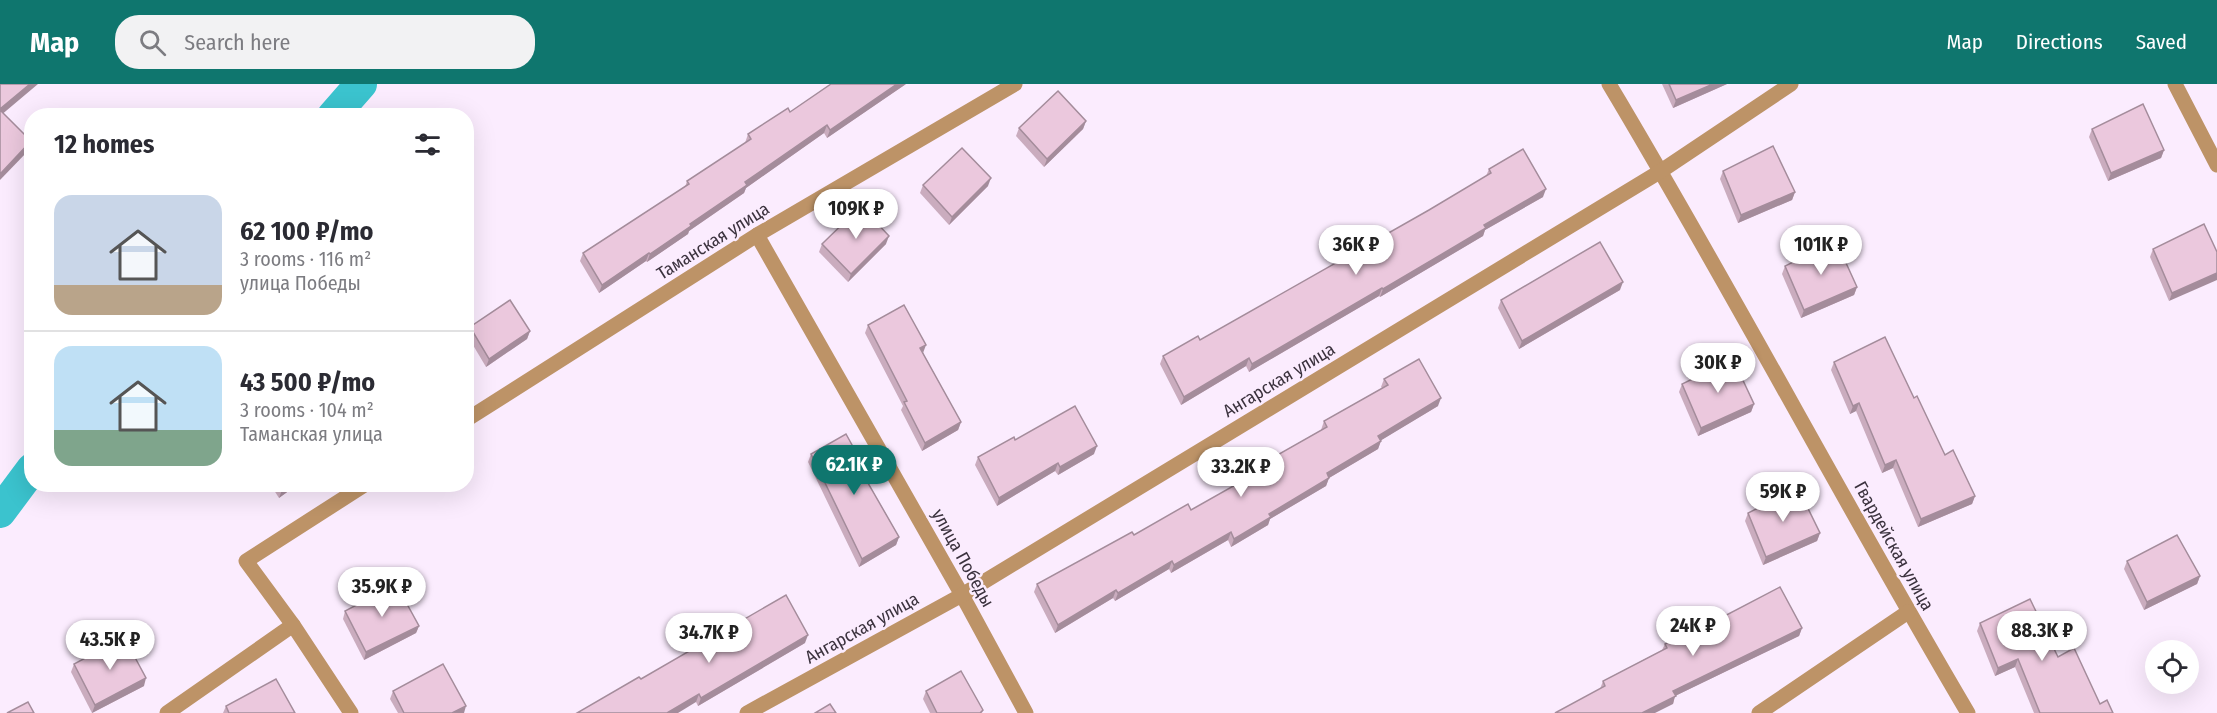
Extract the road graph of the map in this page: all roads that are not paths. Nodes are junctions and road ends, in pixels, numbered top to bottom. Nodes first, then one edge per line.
1 (1015, 84) edge
2 (1609, 84) edge
3 (1791, 84) edge
4 (2175, 84) edge
5 (2217, 165) edge
6 (1661, 171) junction
7 (757, 235) junction
8 (474, 415) edge
9 (354, 492) edge
10 (962, 595) junction
11 (1908, 612) junction
12 (293, 625) junction
13 (167, 713) edge
14 (351, 713) edge
15 (747, 713) edge
16 (1026, 713) edge
17 (1759, 713) edge
18 (1968, 713) edge

1 - 7 street, Таманская улица
2 - 6 street, Гвардейская улица
3 - 6 street, Ангарская улица
4 - 5 street
6 - 10 street, Ангарская улица
6 - 11 street, Гвардейская улица
7 - 8 street, Таманская улица
7 - 10 street, улица Победы
9 - 12 street
10 - 15 street, Ангарская улица
10 - 16 street, улица Победы
11 - 17 street
11 - 18 street, Гвардейская улица
12 - 13 street
12 - 14 street

